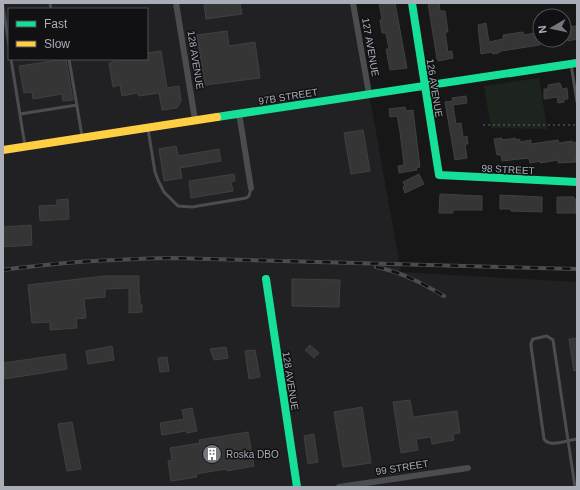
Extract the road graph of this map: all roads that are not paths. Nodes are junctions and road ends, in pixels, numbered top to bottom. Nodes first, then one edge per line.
1 (176, 3) edge
2 (353, 3) edge
3 (412, 3) edge
4 (3, 7) edge
5 (8, 39) edge
6 (11, 60) edge
7 (69, 60) edge
8 (574, 63) edge
9 (425, 85) junction
10 (369, 94) junction
11 (577, 102) edge
12 (77, 105) junction
13 (239, 113) junction
14 (20, 114) junction
15 (195, 120) junction
16 (148, 127) junction
17 (82, 138) junction
18 (25, 147) junction
19 (3, 150) edge
20 (439, 175) joint
21 (577, 182) edge
22 (251, 188) joint
23 (266, 279) dead end
24 (577, 439) edge
25 (567, 440) junction
26 (468, 468) dead end
27 (297, 487) edge
28 (339, 487) edge
29 (575, 487) edge

1 - 15 street, 128 AVENUE
2 - 10 street, 127 AVENUE
3 - 9 street, 126 AVENUE
4 - 5 lane
6 - 14 lane
7 - 12 lane
8 - 9 street, 97B STREET
8 - 11 lane
9 - 10 street, 97B STREET
9 - 20 street, 126 AVENUE
10 - 13 street, 97B STREET
12 - 14 lane
12 - 17 lane
13 - 15 street, 97B STREET
13 - 22 street
14 - 18 lane
15 - 16 street, 97B STREET
16 - 17 street, 97B STREET
16 - 22 lane
17 - 18 street, 97B STREET
18 - 19 street, 97B STREET
20 - 21 street, 98 STREET
23 - 27 street, 128 AVENUE
24 - 25 lane
25 - 25 lane
25 - 29 lane
26 - 28 street, 99 STREET

